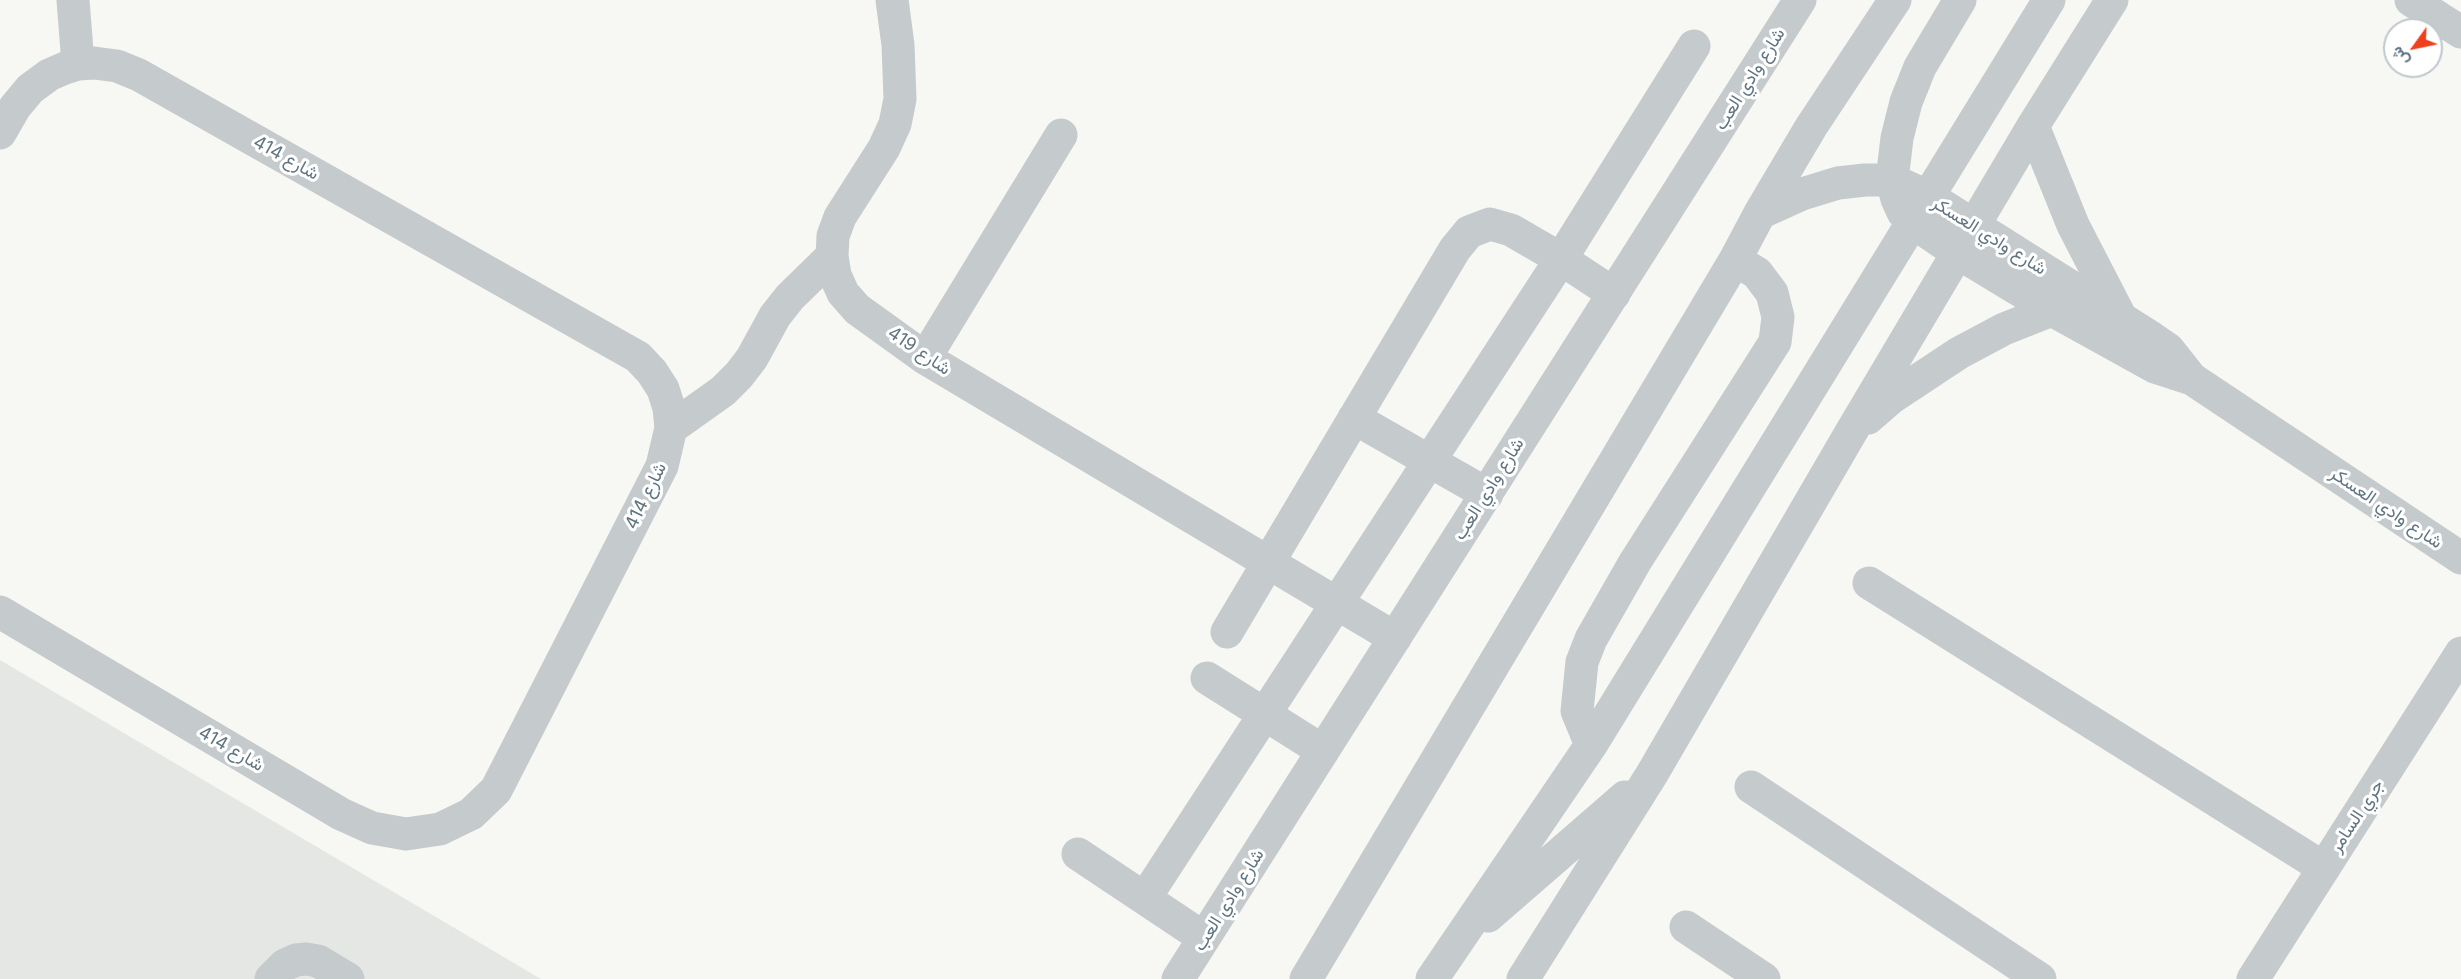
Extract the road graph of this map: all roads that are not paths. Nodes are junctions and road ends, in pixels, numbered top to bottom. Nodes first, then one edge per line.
1 (73, 0) edge
2 (892, 0) edge
3 (1800, 0) edge
4 (1895, 0) edge
5 (1960, 0) edge
6 (2049, 0) edge
7 (2112, 0) edge
8 (2411, 0) edge
9 (2461, 32) edge
10 (1694, 46) dead end
11 (78, 64) junction
12 (2033, 126) junction
13 (0, 133) edge
14 (1061, 135) dead end
15 (1892, 180) junction
16 (1921, 210) junction
17 (1760, 213) junction
18 (1966, 240) junction
19 (832, 256) junction
20 (1561, 259) junction
21 (1735, 260) junction
22 (1614, 294) junction
23 (2052, 310) junction
24 (2121, 319) junction
25 (925, 358) junction
26 (2192, 379) junction
27 (1354, 418) junction
28 (671, 428) junction
29 (1850, 434) junction
30 (1430, 461) junction
31 (1486, 494) junction
32 (2461, 558) edge
33 (1268, 562) junction
34 (1869, 583) dead end
35 (1337, 604) junction
36 (0, 612) edge
37 (1227, 632) dead end
38 (1395, 638) junction
39 (2461, 653) edge
40 (1207, 678) dead end
41 (1265, 715) junction
42 (1591, 745) junction
43 (1323, 751) junction
44 (1652, 774) junction
45 (1751, 786) dead end
46 (1078, 854) dead end
47 (2324, 867) junction
48 (1145, 898) junction
49 (1686, 927) dead end
50 (1204, 938) junction
51 (1452, 947) junction
52 (271, 979) edge
53 (348, 979) edge
54 (1178, 979) edge
55 (1306, 979) edge
56 (1432, 979) edge
57 (1523, 979) edge
58 (1764, 979) edge
59 (2040, 979) edge
60 (2253, 979) edge

1 - 11 street
2 - 19 street, شارع 419
3 - 22 street, شارع وادي العب
4 - 17 street
5 - 15 street
6 - 16 street
7 - 12 street
8 - 9 street
10 - 20 street
11 - 13 street, شارع 414
11 - 28 street, شارع 414
12 - 18 street
12 - 24 street
14 - 25 street
15 - 16 street, شارع وادي العسكر
15 - 17 street, شارع وادي العسكر
16 - 18 street, شارع وادي العسكر
16 - 42 street
17 - 21 street
18 - 23 street, شارع وادي العسكر
18 - 24 street, شارع وادي العسكر
18 - 29 street
19 - 25 street, شارع 419
19 - 28 street
20 - 22 street
20 - 27 street
20 - 30 street
21 - 42 street
21 - 55 street
22 - 31 street, شارع وادي العب
23 - 26 street, شارع وادي العسكر
23 - 29 street
24 - 26 street, شارع وادي العسكر
25 - 33 street, شارع 419
26 - 32 street, شارع وادي العسكر
27 - 30 street
27 - 33 street
28 - 36 street, شارع 414
29 - 44 street
30 - 31 street
30 - 35 street
31 - 38 street, شارع وادي العب
33 - 35 street, شارع 419
33 - 37 street
34 - 47 street
35 - 38 street, شارع 419
35 - 41 street
38 - 43 street, شارع وادي العب
39 - 47 street, جري السامر
40 - 41 street
41 - 43 street
41 - 48 street
42 - 51 street
43 - 50 street, شارع وادي العب
44 - 51 street
44 - 57 street
45 - 59 street
46 - 48 street
47 - 60 street, جري السامر
48 - 50 street
49 - 58 street
50 - 54 street, شارع وادي العب
51 - 56 street
52 - 53 street

